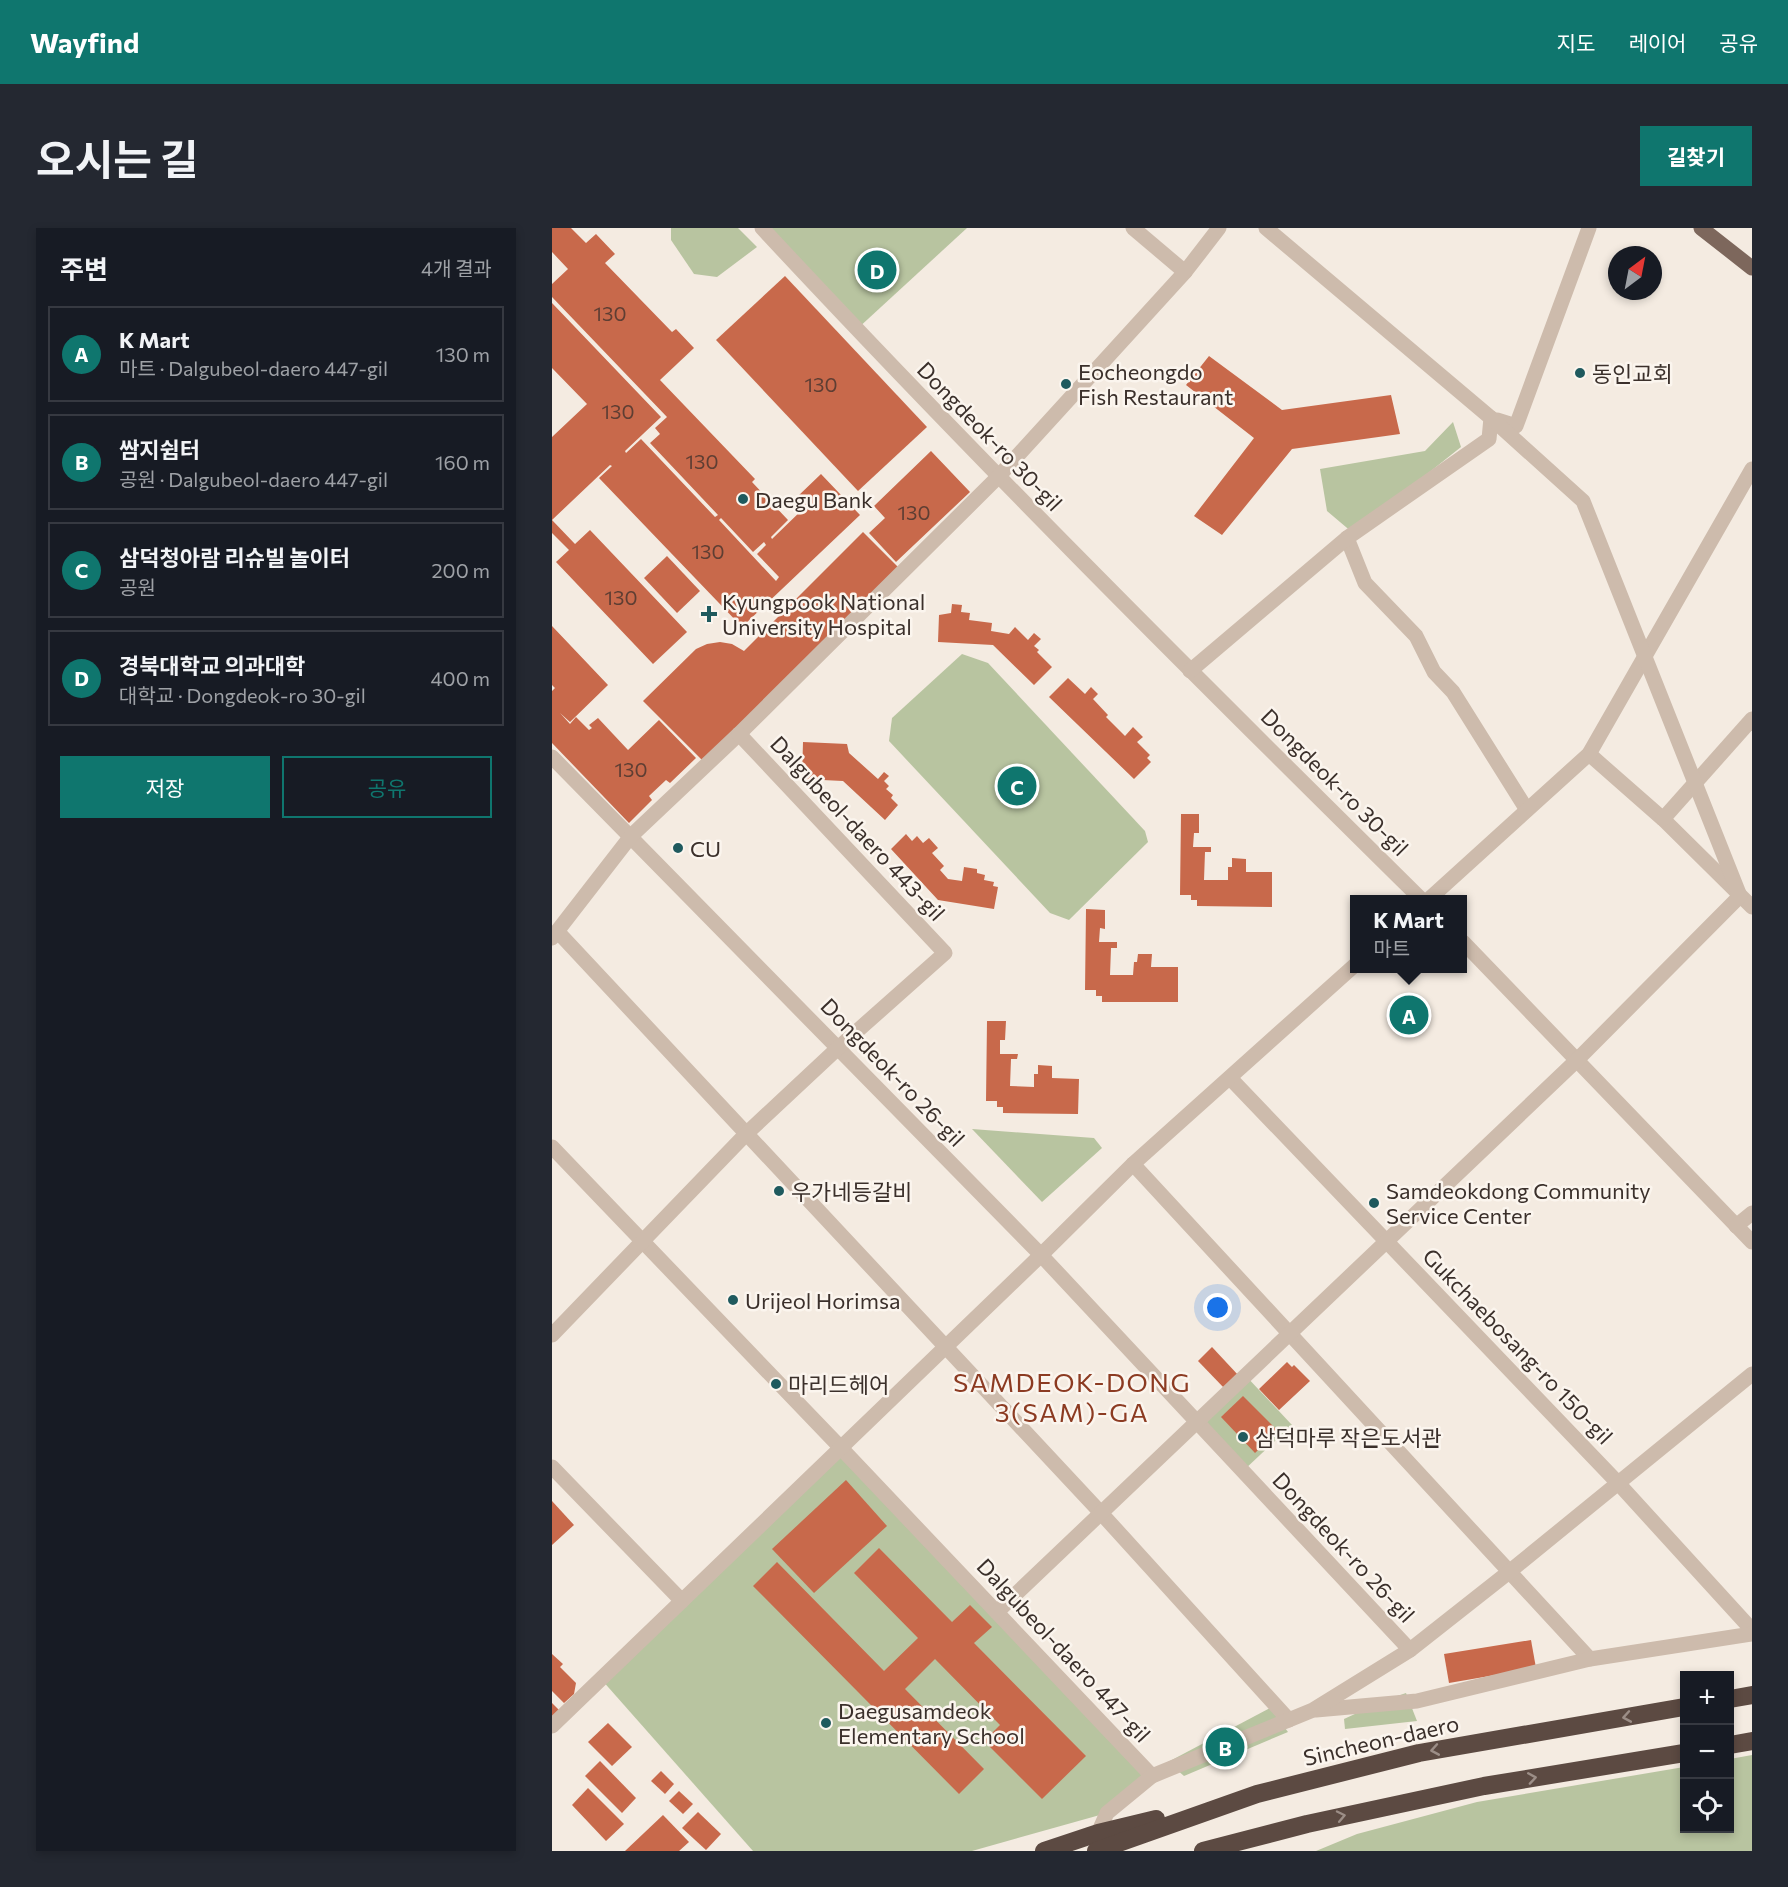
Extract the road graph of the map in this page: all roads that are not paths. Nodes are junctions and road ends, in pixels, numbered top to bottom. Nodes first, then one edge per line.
1 (762, 228) edge
2 (1133, 228) edge
3 (1219, 228) edge
4 (1266, 228) edge
5 (1589, 228) edge
6 (1701, 228) edge
7 (1752, 268) edge
8 (1185, 272) junction
9 (1491, 418) junction
10 (1752, 469) edge
11 (998, 477) junction
12 (1347, 538) junction
13 (1645, 656) junction
14 (1190, 671) junction
15 (1752, 719) edge
16 (739, 734) junction
17 (1588, 754) junction
18 (552, 758) edge
19 (1695, 783) junction
20 (1527, 810) junction
21 (1663, 819) junction
22 (631, 836) junction
23 (1417, 895) edge
24 (1434, 895) edge
25 (1740, 896) junction
26 (1752, 907) edge
27 (555, 935) edge
28 (1467, 946) edge
29 (1350, 970) edge
30 (838, 1048) junction
31 (1576, 1060) junction
32 (1230, 1078) junction
33 (747, 1133) junction
34 (552, 1147) edge
35 (1133, 1164) junction
36 (1752, 1213) edge
37 (1736, 1226) junction
38 (643, 1240) junction
39 (1387, 1240) junction
40 (1752, 1242) edge
41 (1041, 1255) junction
42 (1289, 1333) junction
43 (552, 1335) edge
44 (946, 1347) junction
45 (1752, 1374) edge
46 (1197, 1422) junction
47 (841, 1448) junction
48 (552, 1467) edge
49 (1618, 1484) junction
50 (1101, 1513) junction
51 (1509, 1572) junction
52 (682, 1601) junction
53 (997, 1612) junction
54 (1752, 1630) edge
55 (1752, 1634) edge
56 (1410, 1650) junction
57 (1590, 1659) junction
58 (1752, 1695) edge
59 (1734, 1698) edge
60 (1680, 1708) edge
61 (1313, 1710) junction
62 (1289, 1720) junction
63 (552, 1726) edge
64 (1752, 1742) edge
65 (1734, 1744) edge
66 (1680, 1754) edge
67 (1152, 1776) junction
68 (1307, 1824) junction
69 (1097, 1842) edge
70 (1044, 1851) edge
71 (1203, 1851) edge
72 (1243, 1851) edge

1 - 11 street, Dongdeok-ro 30-gil
2 - 8 street
3 - 8 street, Dalgubeol-daero 443-gil
4 - 9 street
5 - 9 street
6 - 7 main road
8 - 11 street, Dalgubeol-daero 443-gil
9 - 12 street
9 - 13 street
10 - 13 street
11 - 14 street, Dongdeok-ro 30-gil
11 - 16 street, Dalgubeol-daero 443-gil
12 - 14 street
12 - 20 street
13 - 17 street
13 - 19 street
14 - 23 street, Dongdeok-ro 30-gil
15 - 19 street
16 - 22 street, Dalgubeol-daero 443-gil
16 - 30 street, Dalgubeol-daero 443-gil
17 - 20 street
17 - 21 street
18 - 22 street, Dongdeok-ro 26-gil
19 - 21 street
19 - 25 street
20 - 24 street
21 - 25 street
22 - 27 street, Dalgubeol-daero 443-gil
22 - 30 street, Dongdeok-ro 26-gil
25 - 26 street
25 - 31 street
27 - 33 street, Dalgubeol-daero 443-gil
28 - 31 street
29 - 32 street
30 - 33 street
30 - 41 street, Dongdeok-ro 26-gil
31 - 37 street
31 - 39 street
32 - 35 street
32 - 39 street
33 - 38 street
33 - 44 street, Dalgubeol-daero 443-gil
34 - 38 street, Dalgubeol-daero 447-gil
35 - 41 street
35 - 42 street
36 - 37 street
37 - 40 street
38 - 43 street
38 - 47 street, Dalgubeol-daero 447-gil
39 - 42 street
39 - 49 street, Gukchaebosang-ro 150-gil
41 - 44 street
41 - 46 street, Dongdeok-ro 26-gil
42 - 46 street
42 - 51 street
44 - 47 street
44 - 50 street
45 - 49 street
46 - 50 street
46 - 56 street, Dongdeok-ro 26-gil
47 - 52 street
47 - 53 street, Dalgubeol-daero 447-gil
48 - 52 street
49 - 51 street
49 - 54 street, Gukchaebosang-ro 150-gil
50 - 53 street
50 - 62 street
51 - 56 street
51 - 57 street
52 - 63 street
53 - 67 street, Dalgubeol-daero 447-gil
55 - 57 street
56 - 61 street, Dalgubeol-daero 447-gil
57 - 61 street
58 - 59 highway
60 -> 69 highway, Sincheon-daero
61 - 62 street, Dalgubeol-daero 447-gil
62 - 67 street, Dalgubeol-daero 447-gil
64 - 65 highway
68 -> 66 highway
67 - 69 street
68 - 71 highway
68 - 72 highway
69 - 70 highway, Sincheon-daero

